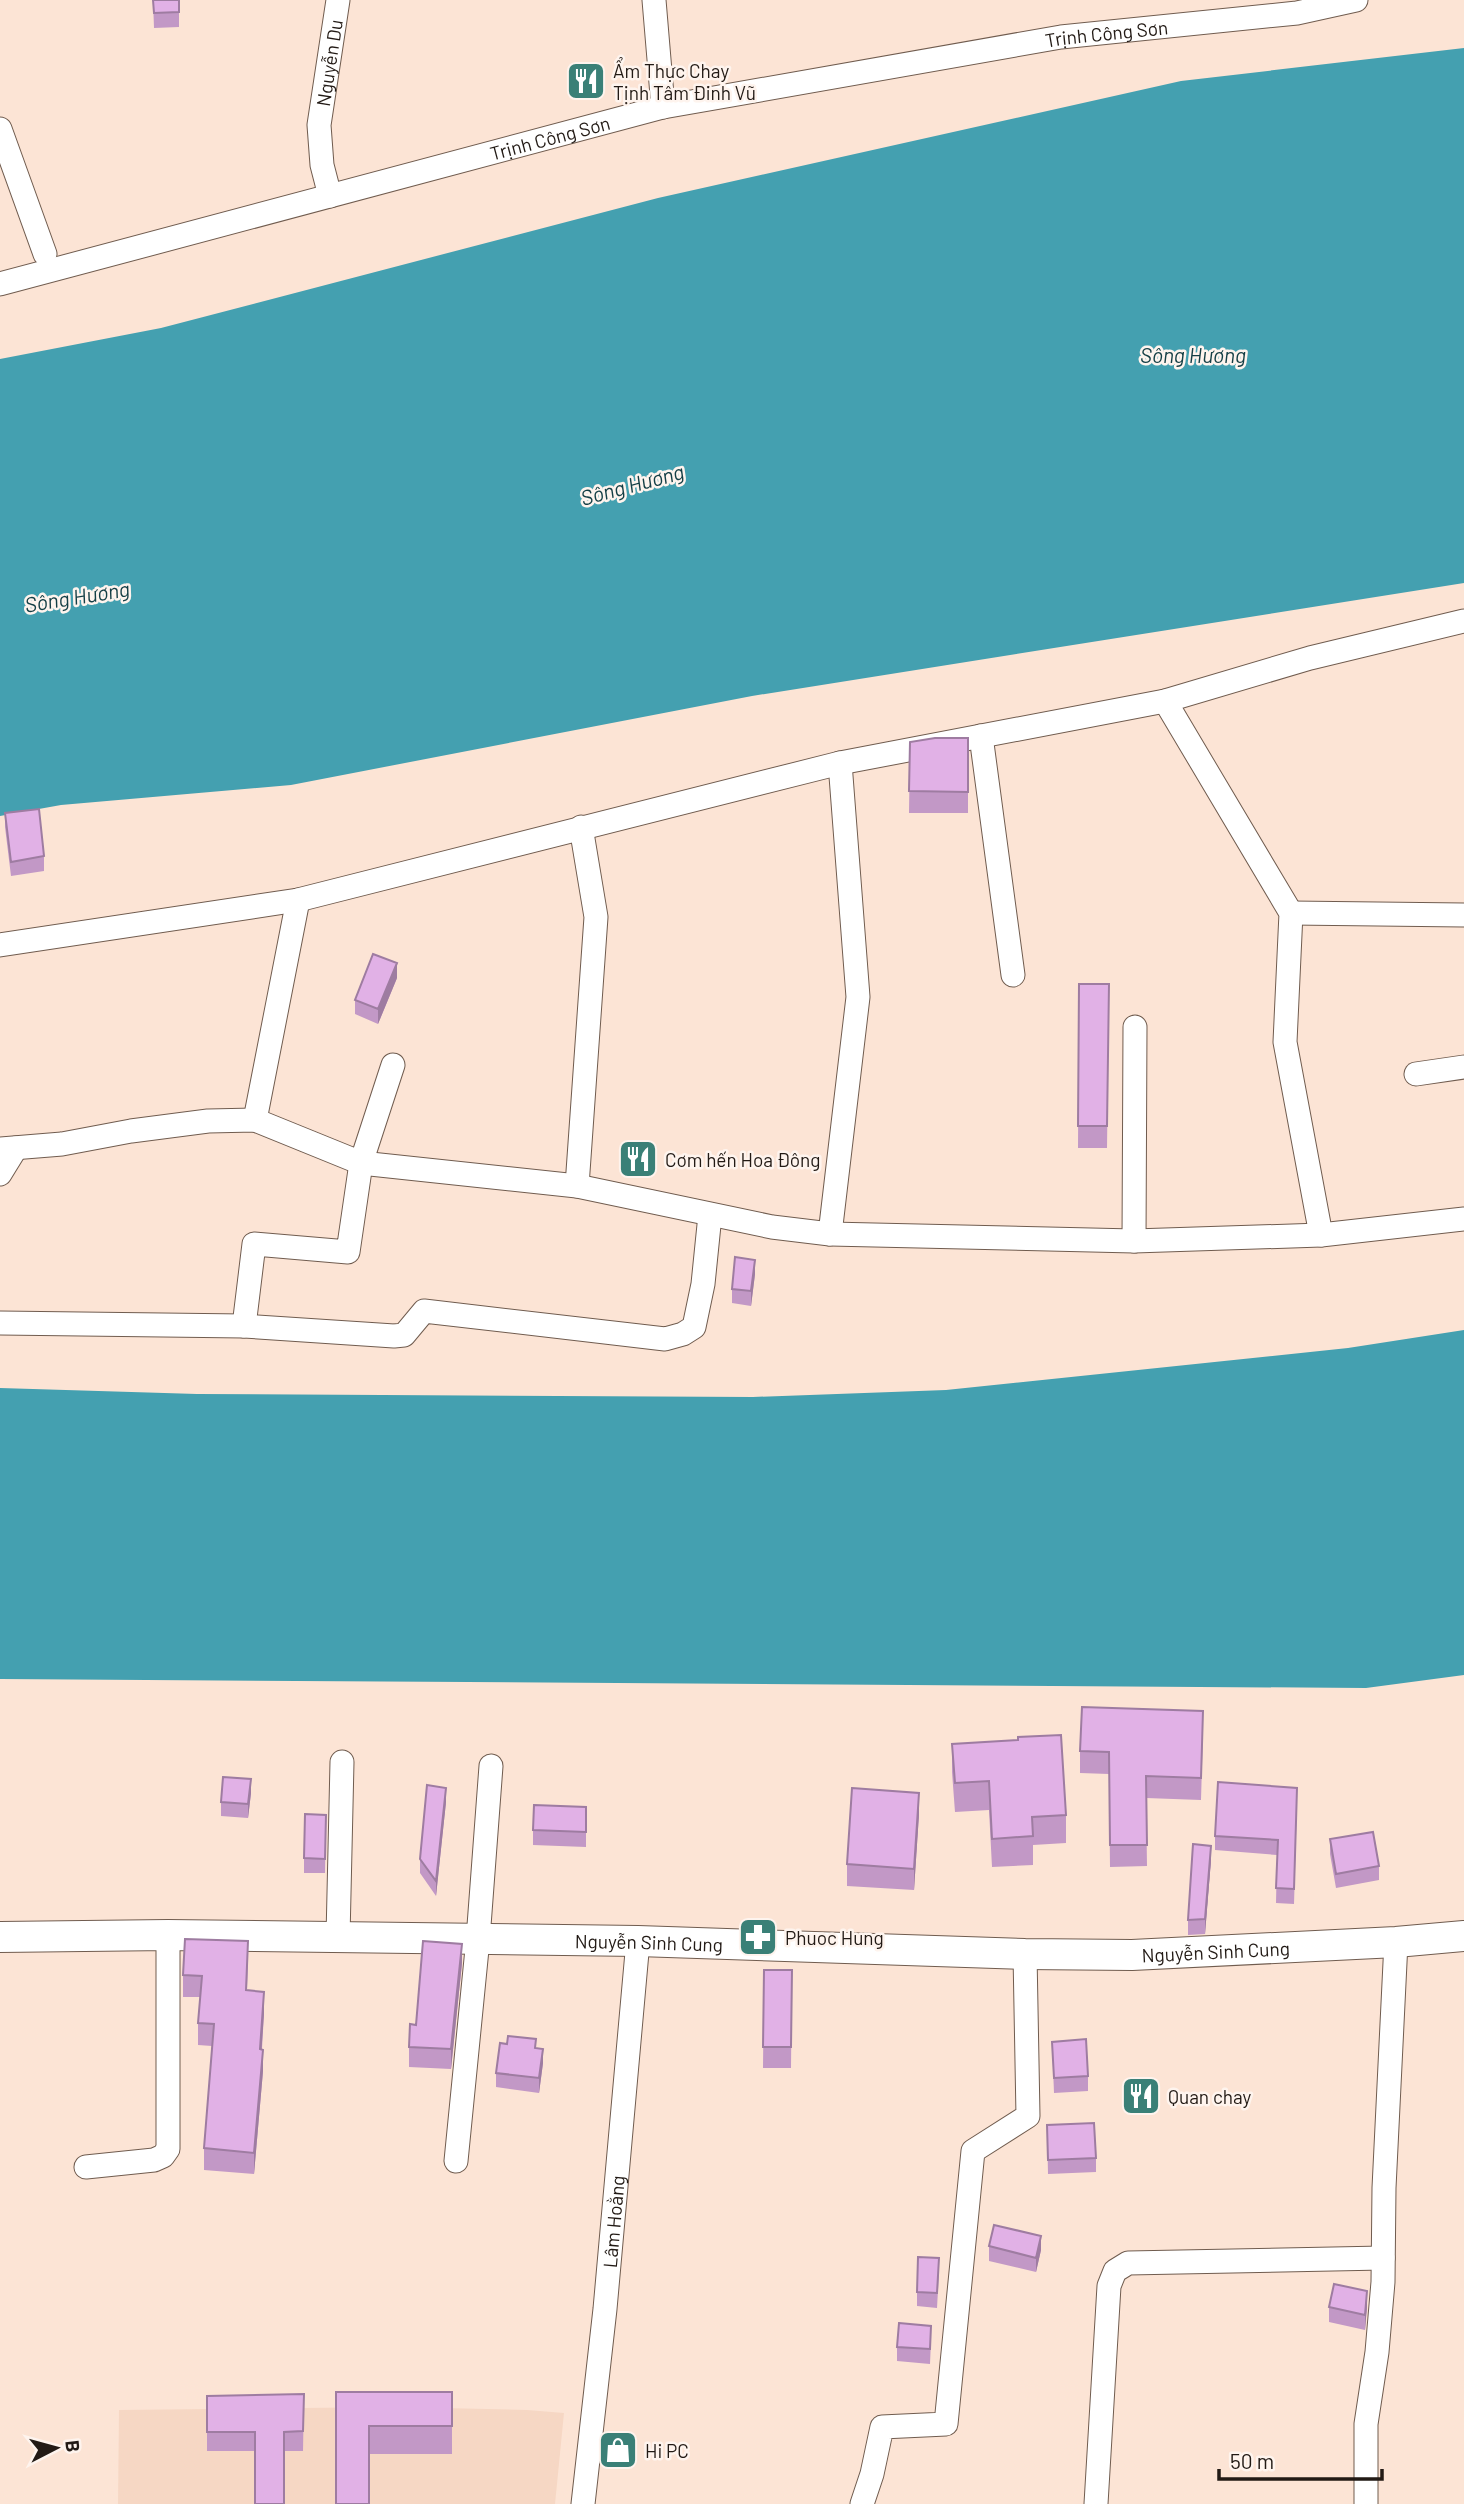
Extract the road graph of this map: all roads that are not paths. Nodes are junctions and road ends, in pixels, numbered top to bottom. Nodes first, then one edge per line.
1 (338, 0) edge
2 (654, 0) edge
3 (1356, 0) edge
4 (663, 107) junction
5 (0, 129) edge
6 (330, 196) junction
7 (45, 254) dead end
8 (0, 284) edge
9 (1464, 621) edge
10 (1164, 701) junction
11 (981, 736) junction
12 (840, 764) junction
13 (581, 827) junction
14 (298, 900) junction
15 (1291, 913) junction
16 (1464, 915) edge
17 (0, 945) edge
18 (1013, 975) dead end
19 (1135, 1027) dead end
20 (393, 1065) dead end
21 (1464, 1067) edge
22 (1416, 1074) dead end
23 (256, 1121) junction
24 (8, 1149) edge
25 (360, 1163) junction
26 (0, 1174) edge
27 (577, 1186) junction
28 (710, 1215) junction
29 (1464, 1219) edge
30 (830, 1234) junction
31 (1321, 1235) junction
32 (1134, 1241) junction
33 (0, 1323) edge
34 (244, 1326) junction
35 (342, 1762) dead end
36 (491, 1766) dead end
37 (168, 1934) junction
38 (1464, 1936) edge
39 (0, 1937) edge
40 (338, 1937) junction
41 (478, 1939) junction
42 (638, 1941) junction
43 (1396, 1942) junction
44 (1025, 1954) junction
45 (456, 2161) dead end
46 (86, 2166) dead end
47 (1383, 2258) junction
48 (583, 2504) edge
49 (862, 2504) edge
50 (1096, 2504) edge
51 (1366, 2504) edge

1 - 6 street, Nguyễn Du
2 - 4 street
3 - 4 street, Trịnh Công Sơn
4 - 6 street, Trịnh Công Sơn
5 - 7 street
6 - 8 street, Trịnh Công Sơn
9 - 10 street
10 - 11 street
10 - 15 street
11 - 12 street
11 - 18 street
12 - 13 street
12 - 30 street
13 - 14 street
13 - 27 street
14 - 17 street
14 - 23 street
15 - 16 street
15 - 31 street
19 - 32 street
20 - 25 street
21 - 22 street
23 - 24 street
23 - 25 street
24 - 26 street
25 - 27 street
25 - 34 street
27 - 28 street
28 - 30 street
28 - 34 street
29 - 31 street
30 - 32 street
31 - 32 street
33 - 34 street
35 - 40 street
36 - 41 street
37 - 39 main road, Nguyễn Sinh Cung
37 - 40 main road, Nguyễn Sinh Cung
37 - 46 street
38 - 43 main road, Nguyễn Sinh Cung
40 - 41 main road, Nguyễn Sinh Cung
41 - 42 main road, Nguyễn Sinh Cung
41 - 45 street
42 - 44 main road, Nguyễn Sinh Cung
42 - 48 street, Lâm Hoằng
43 - 44 main road, Nguyễn Sinh Cung
43 - 47 street
44 - 49 street
47 - 50 street
47 - 51 street

